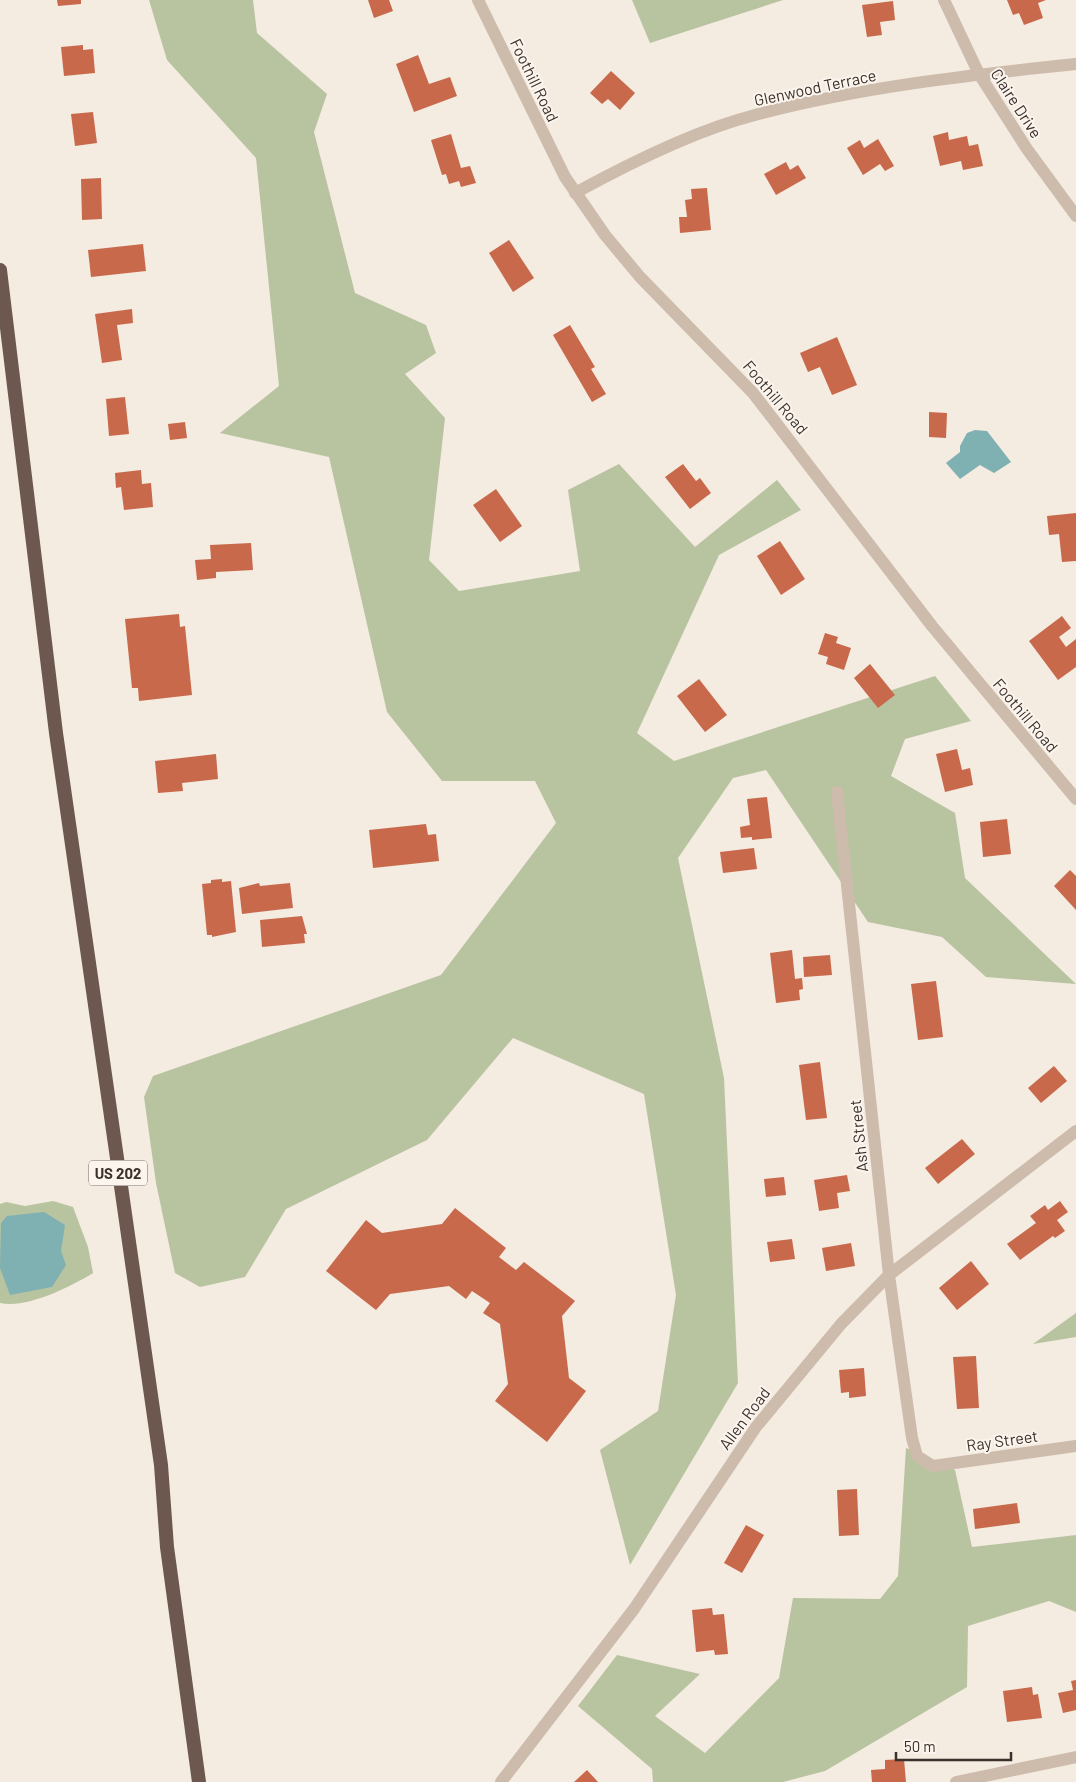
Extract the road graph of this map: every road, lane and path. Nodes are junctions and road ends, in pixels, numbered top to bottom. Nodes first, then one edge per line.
1 (478, 0) edge
2 (944, 0) edge
3 (1076, 64) edge
4 (979, 74) junction
5 (575, 192) junction
6 (1076, 216) edge
7 (0, 270) edge
8 (837, 792) dead end
9 (1076, 799) edge
10 (1076, 1131) edge
11 (889, 1275) junction
12 (1076, 1446) edge
13 (933, 1466) joint
14 (1076, 1757) edge
15 (199, 1782) edge
16 (501, 1782) edge
17 (956, 1782) edge

1 - 5 street, Foothill Road
2 - 4 street, Claire Drive
3 - 4 street, Glenwood Terrace
4 - 5 street, Glenwood Terrace
4 - 6 street, Claire Drive
5 - 9 street, Foothill Road
7 - 15 highway, US 202
8 - 11 street, Ash Street
10 - 11 street, Allen Road
11 - 13 street, Ash Street
11 - 16 street, Allen Road
12 - 13 street, Ray Street
14 - 17 street

